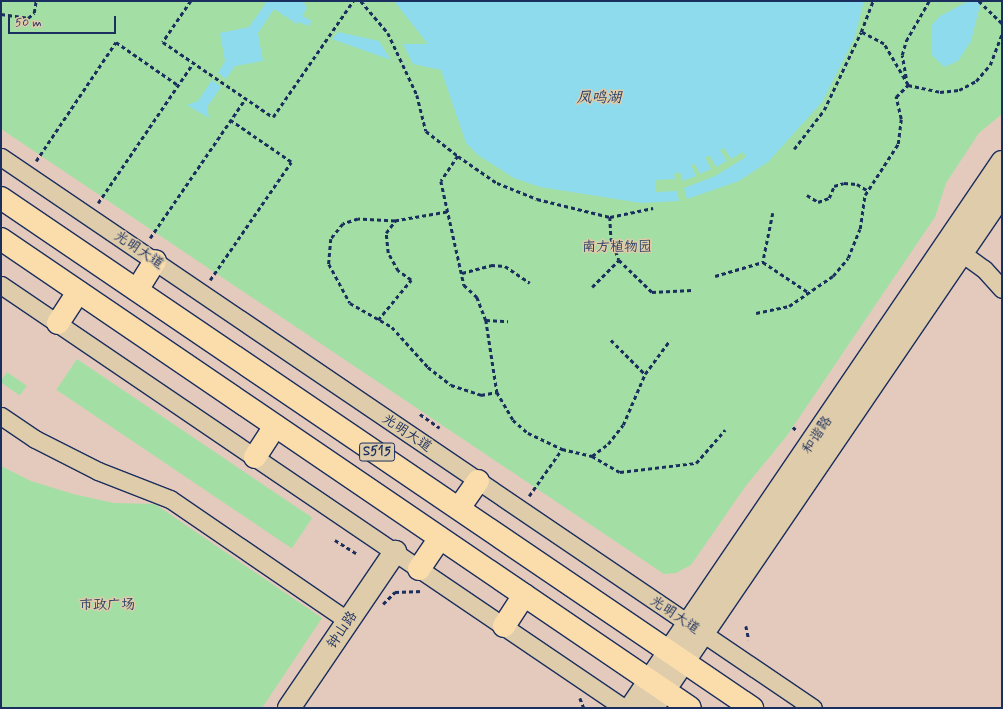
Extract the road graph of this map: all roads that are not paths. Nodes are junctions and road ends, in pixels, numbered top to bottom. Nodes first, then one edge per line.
1 (1, 156) edge
2 (1002, 162) edge
3 (1002, 194) edge
4 (1, 198) edge
5 (1, 240) edge
6 (954, 248) junction
7 (155, 261) junction
8 (1, 285) edge
9 (1002, 289) edge
10 (137, 290) junction
11 (78, 292) junction
12 (58, 323) junction
13 (1, 416) edge
14 (275, 426) junction
15 (254, 457) junction
16 (478, 481) junction
17 (459, 508) junction
18 (440, 538) junction
19 (395, 552) junction
20 (419, 568) junction
21 (524, 596) junction
22 (348, 621) junction
23 (504, 626) junction
24 (696, 629) junction
25 (677, 657) junction
26 (656, 693) edge
27 (289, 708) edge
28 (624, 708) edge
29 (632, 708) edge
30 (690, 708) edge
31 (752, 708) edge
32 (813, 708) edge

1 - 7 street, 光明大道 / S515
2 - 6 main road, 和谐路
3 - 6 main road, 和谐路
4 - 10 main road, S515
5 - 11 main road, S515
6 - 9 street
6 - 24 main road, 和谐路
7 - 10 main road
7 - 16 street, 光明大道 / S515
8 - 12 street
10 - 17 main road, S515
11 - 12 main road
11 - 14 main road, S515
12 - 15 street
13 - 22 street
14 - 15 main road
14 - 18 main road, S515
15 - 19 street
16 - 17 main road
16 - 24 street, 光明大道 / S515
17 - 25 main road, S515
18 - 20 main road
18 - 21 main road, S515
19 - 20 street
19 - 22 main road, 钟山路
20 - 23 street
21 - 23 main road
21 - 26 main road, S515
22 - 27 main road, 钟山路
23 - 28 street
24 - 25 main road, 和谐路
24 - 32 street, 光明大道 / S515
25 - 26 main road, 和谐路
25 - 31 main road, S515
26 - 29 main road, 和谐路
26 - 30 main road, S515

